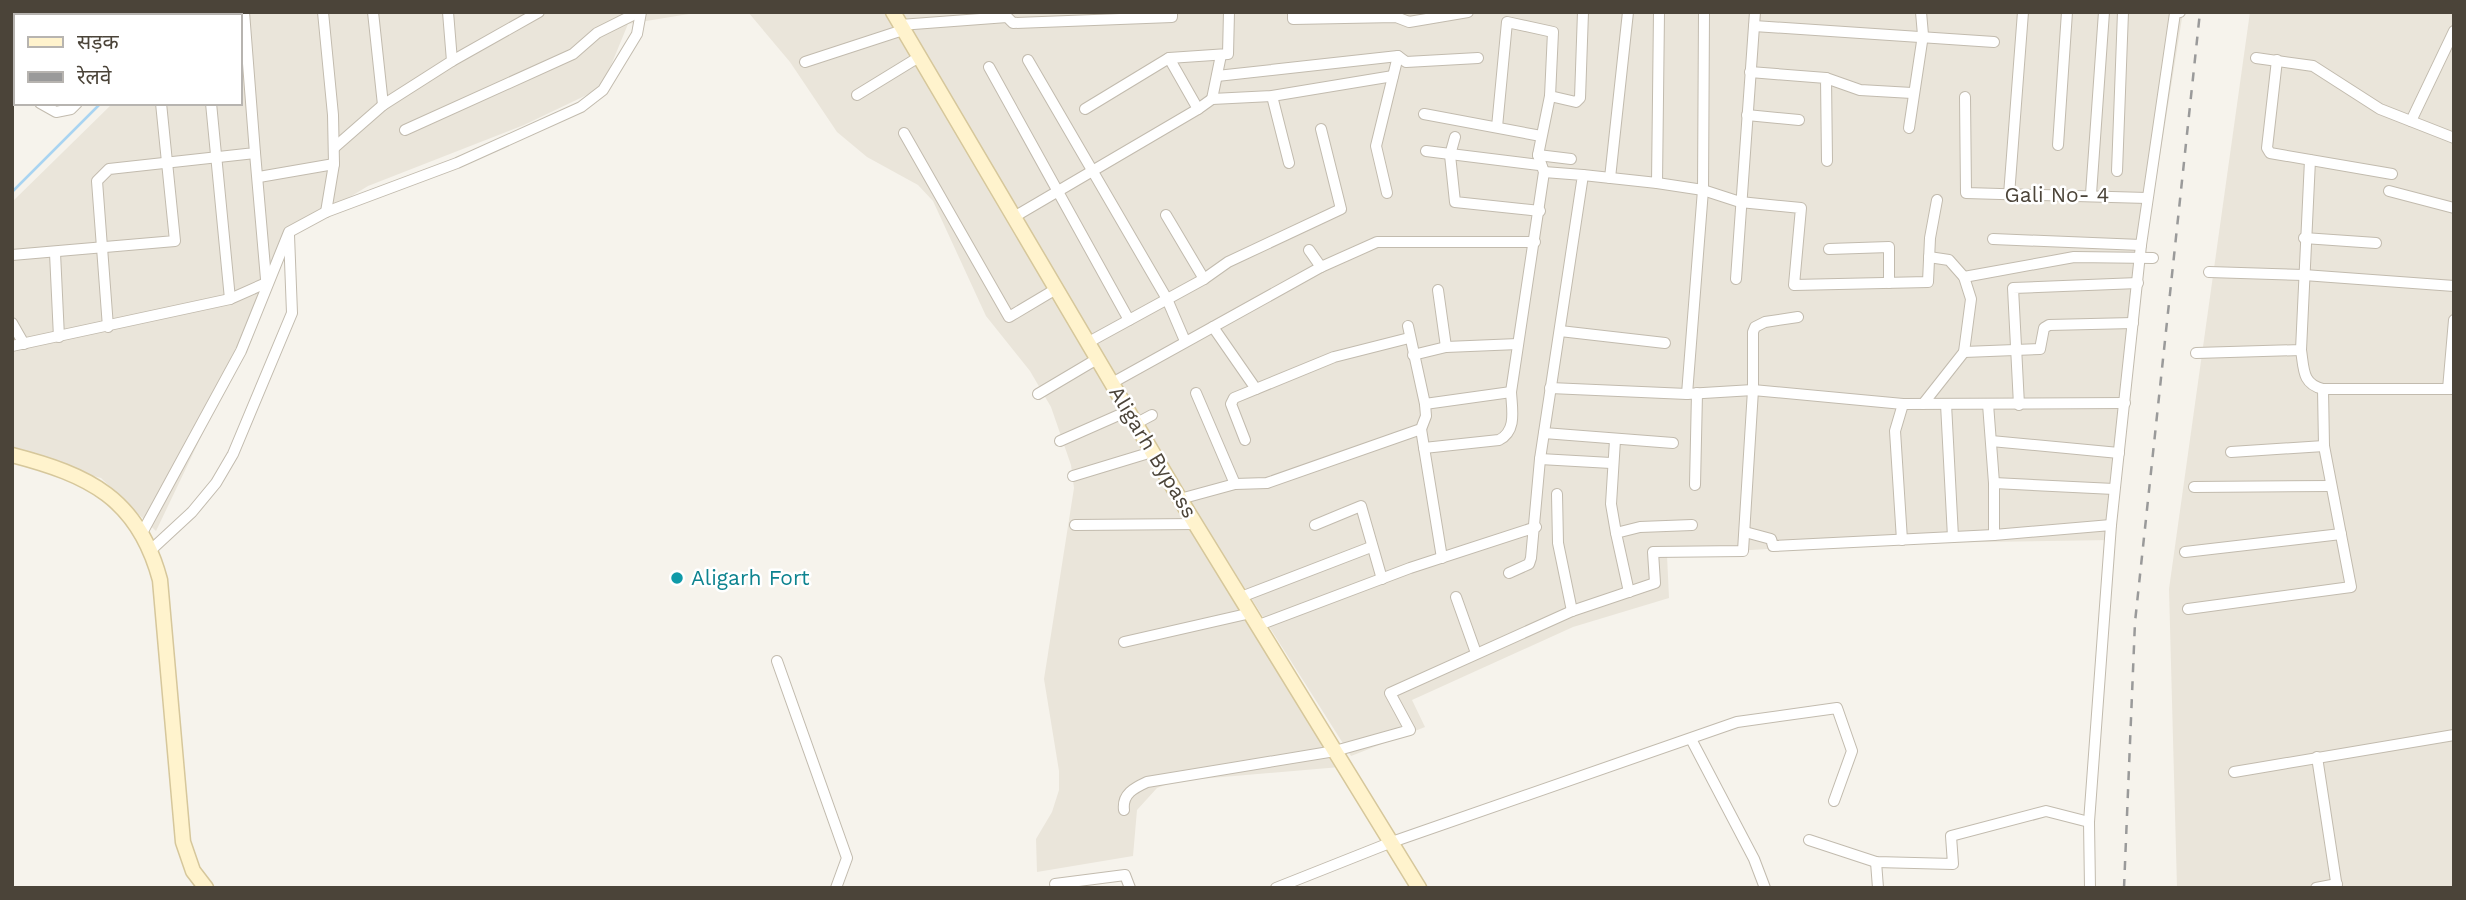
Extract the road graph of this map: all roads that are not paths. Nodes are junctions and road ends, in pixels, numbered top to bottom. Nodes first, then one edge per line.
1 (244, 12) edge
2 (323, 12) edge
3 (373, 12) edge
4 (448, 12) edge
5 (640, 12) edge
6 (1172, 12) edge
7 (1229, 12) edge
8 (1293, 12) edge
9 (1468, 12) edge
10 (1583, 12) edge
11 (1628, 12) edge
12 (1659, 12) edge
13 (1704, 12) edge
14 (1755, 12) edge
15 (1921, 12) edge
16 (2023, 12) edge
17 (2067, 12) edge
18 (2104, 12) edge
19 (2123, 12) edge
20 (2176, 13) edge
21 (534, 14) edge
22 (1007, 15) edge
23 (898, 22) edge
24 (1754, 26) junction
25 (2454, 31) edge
26 (1923, 35) junction
27 (1994, 42) dead end
28 (1221, 55) junction
29 (1398, 56) junction
30 (919, 57) junction
31 (1169, 58) junction
32 (1478, 58) dead end
33 (2256, 58) dead end
34 (1028, 60) dead end
35 (2277, 60) junction
36 (452, 61) junction
37 (805, 62) dead end
38 (989, 67) dead end
39 (1750, 72) junction
40 (1217, 76) junction
41 (1393, 76) junction
42 (1826, 78) junction
43 (1912, 93) junction
44 (857, 95) dead end
45 (1272, 96) junction
46 (1550, 96) junction
47 (1965, 97) dead end
48 (1212, 99) junction
49 (44, 105) edge
50 (75, 105) edge
51 (161, 105) edge
52 (211, 105) edge
53 (383, 105) junction
54 (1084, 109) dead end
55 (1198, 110) junction
56 (1424, 114) dead end
57 (1747, 115) junction
58 (1799, 120) dead end
59 (2411, 121) junction
60 (1497, 127) junction
61 (1909, 128) dead end
62 (1321, 129) dead end
63 (405, 131) dead end
64 (904, 133) dead end
65 (1541, 136) junction
66 (1455, 137) dead end
67 (2454, 138) edge
68 (2058, 145) dead end
69 (335, 147) junction
70 (1426, 151) dead end
71 (255, 153) junction
72 (1450, 155) junction
73 (216, 158) junction
74 (1571, 159) dead end
75 (2310, 160) junction
76 (1827, 161) dead end
77 (168, 162) junction
78 (1289, 163) dead end
79 (334, 164) junction
80 (1541, 164) junction
81 (1092, 171) junction
82 (2118, 171) dead end
83 (2392, 174) dead end
84 (1583, 175) junction
85 (259, 177) junction
86 (1610, 177) junction
87 (1657, 183) junction
88 (1703, 190) junction
89 (1058, 191) junction
90 (2389, 191) dead end
91 (1387, 193) dead end
92 (2091, 194) junction
93 (2009, 195) junction
94 (2147, 198) junction
95 (1937, 200) dead end
96 (1740, 202) junction
97 (2454, 208) edge
98 (1540, 211) junction
99 (326, 212) junction
100 (1166, 215) dead end
101 (1014, 218) junction
102 (289, 232) junction
103 (2304, 238) junction
104 (1993, 239) dead end
105 (1535, 242) junction
106 (2376, 243) dead end
107 (2141, 245) junction
108 (100, 249) junction
109 (1829, 249) dead end
110 (1309, 250) dead end
111 (55, 253) junction
112 (12, 255) edge
113 (1929, 257) junction
114 (2141, 257) junction
115 (2153, 258) dead end
116 (1321, 267) junction
117 (2210, 272) dead end
118 (2304, 275) junction
119 (1964, 278) junction
120 (1204, 279) junction
121 (1736, 279) dead end
122 (266, 283) junction
123 (1889, 283) junction
124 (2138, 283) junction
125 (2454, 286) edge
126 (1056, 289) junction
127 (1438, 290) dead end
128 (230, 299) junction
129 (1167, 299) junction
130 (1798, 317) dead end
131 (1129, 320) junction
132 (2454, 320) edge
133 (12, 323) edge
134 (2133, 323) junction
135 (1408, 326) dead end
136 (108, 327) junction
137 (1213, 327) junction
138 (1560, 331) junction
139 (59, 337) junction
140 (1409, 338) junction
141 (1185, 341) junction
142 (1087, 342) junction
143 (1665, 343) dead end
144 (24, 344) junction
145 (1518, 344) junction
146 (12, 346) edge
147 (1447, 347) junction
148 (2016, 349) junction
149 (2301, 350) junction
150 (1964, 352) junction
151 (2196, 353) dead end
152 (1413, 355) junction
153 (1097, 359) junction
154 (1112, 383) junction
155 (1550, 388) junction
156 (1256, 389) junction
157 (2323, 389) junction
158 (2451, 389) edge
159 (1753, 390) junction
160 (1511, 392) junction
161 (1196, 393) dead end
162 (1038, 394) dead end
163 (1692, 394) junction
164 (2125, 403) junction
165 (1425, 404) junction
166 (1903, 404) junction
167 (1923, 404) junction
168 (1947, 404) junction
169 (1988, 404) junction
170 (2019, 405) junction
171 (1152, 415) dead end
172 (1132, 417) junction
173 (1421, 429) junction
174 (1545, 433) junction
175 (1245, 440) dead end
176 (1615, 440) junction
177 (1060, 441) dead end
178 (1991, 441) junction
179 (1673, 443) dead end
180 (2324, 446) junction
181 (1424, 448) junction
182 (1152, 452) junction
183 (2231, 452) dead end
184 (2119, 453) junction
185 (12, 455) edge
186 (1540, 459) junction
187 (1611, 463) junction
188 (1073, 476) dead end
189 (1235, 484) junction
190 (1994, 484) junction
191 (1695, 485) dead end
192 (2331, 486) junction
193 (2194, 487) dead end
194 (2114, 489) junction
195 (1557, 494) dead end
196 (1180, 499) junction
197 (1196, 524) junction
198 (1315, 524) dead end
199 (1075, 525) dead end
200 (1692, 525) dead end
201 (2111, 525) junction
202 (1536, 527) junction
203 (1745, 532) junction
204 (142, 533) junction
205 (1616, 533) junction
206 (2341, 534) junction
207 (1994, 536) junction
208 (1953, 537) junction
209 (1902, 540) junction
210 (1371, 547) junction
211 (152, 549) junction
212 (2185, 552) dead end
213 (1442, 558) junction
214 (1509, 573) dead end
215 (1382, 579) junction
216 (1629, 592) junction
217 (1241, 597) junction
218 (1456, 597) dead end
219 (2188, 608) dead end
220 (1572, 611) junction
221 (1255, 619) junction
222 (1124, 642) dead end
223 (1476, 653) junction
224 (777, 661) dead end
225 (2454, 735) edge
226 (1691, 738) junction
227 (1335, 751) junction
228 (2317, 757) junction
229 (2234, 772) dead end
230 (1833, 801) dead end
231 (1124, 810) dead end
232 (2089, 821) junction
233 (1808, 840) dead end
234 (1392, 842) junction
235 (1876, 862) junction
236 (1055, 884) dead end
237 (2337, 886) edge
238 (206, 888) edge
239 (836, 888) edge
240 (1130, 888) edge
241 (1276, 888) edge
242 (1419, 888) edge
243 (1765, 888) edge
244 (1878, 888) edge
245 (2090, 888) edge
246 (2316, 888) edge

1 - 71 street
2 - 69 street
3 - 53 street
4 - 36 street
5 - 63 street
5 - 99 street
6 - 22 street
7 - 28 street
8 - 9 street
10 - 46 street
11 - 86 street
12 - 87 street
13 - 88 street
14 - 24 street
15 - 26 street
16 - 93 street
17 - 68 street
18 - 92 street
19 - 82 street
20 - 94 street
21 - 36 street
22 - 23 street
23 - 30 main road, Aligarh Bypass
23 - 37 street
24 - 26 street
24 - 39 street
25 - 59 street
26 - 27 street
26 - 43 street
28 - 31 street
28 - 40 street
29 - 32 street
29 - 40 street
29 - 41 street
30 - 44 street
30 - 101 main road, Aligarh Bypass
31 - 54 street
31 - 55 street
33 - 35 street
34 - 81 street
35 - 59 street
35 - 75 street
36 - 53 street
38 - 89 street
39 - 42 street
39 - 57 street
40 - 48 street
41 - 45 street
41 - 91 street
42 - 43 street
42 - 76 street
43 - 61 street
45 - 48 street
45 - 78 street
46 - 60 street
46 - 65 street
47 - 93 street, Gali No- 4
48 - 55 street
49 - 50 street
51 - 77 street
52 - 73 street
53 - 69 street
55 - 81 street
56 - 60 street
57 - 58 street
57 - 96 street
59 - 67 street
60 - 65 street
62 - 120 street
64 - 126 street
65 - 80 street
66 - 72 street
69 - 79 street
70 - 72 street
71 - 73 street
71 - 85 street
72 - 80 street
72 - 98 street
73 - 77 street
73 - 128 street
74 - 80 street
75 - 83 street
75 - 103 street
77 - 108 street
77 - 108 street
79 - 85 street
79 - 99 street
80 - 84 street
80 - 98 street
81 - 89 street
81 - 129 street
84 - 86 street
84 - 138 street
85 - 122 street
86 - 87 street
87 - 88 street
88 - 96 street
88 - 163 street
89 - 101 street
89 - 131 street
90 - 97 street
92 - 93 street, Gali No- 4
92 - 94 street, Gali No- 4
94 - 107 street
95 - 113 street
96 - 121 street
96 - 123 street
98 - 105 street
99 - 102 street
100 - 120 street
101 - 126 main road, Aligarh Bypass
102 - 122 street
102 - 211 street
103 - 106 street
103 - 118 street
104 - 107 street
105 - 116 street
105 - 145 street
107 - 114 street
108 - 111 street
108 - 136 street
109 - 123 street
110 - 116 street
111 - 112 street
111 - 139 street
113 - 119 street
113 - 123 street
114 - 115 street
114 - 119 street
114 - 124 street
116 - 137 street
117 - 118 street
118 - 125 street
118 - 149 street
119 - 150 street
120 - 129 street
122 - 128 street
122 - 204 street
124 - 134 street
124 - 148 street
126 - 142 main road, Aligarh Bypass
127 - 147 street
128 - 136 street
129 - 131 street
129 - 141 street
130 - 159 street
131 - 142 street
132 - 158 street
133 - 144 street
134 - 148 street
134 - 164 street
135 - 140 street
136 - 139 street
137 - 141 street
137 - 156 street
138 - 143 street
138 - 155 street
139 - 144 street
140 - 152 street
140 - 156 street
141 - 154 street
142 - 153 main road, Aligarh Bypass
144 - 146 street
145 - 147 street
145 - 160 street
147 - 152 street
148 - 150 street
148 - 170 street
149 - 151 street
149 - 157 street
150 - 167 street
152 - 165 street
153 - 154 main road, Aligarh Bypass
153 - 162 street
154 - 172 main road, Aligarh Bypass
155 - 163 street
155 - 174 street
156 - 175 street
157 - 158 street
157 - 180 street
159 - 163 street
159 - 166 street
159 - 203 street
160 - 165 street
160 - 181 street
161 - 189 street
163 - 191 street
164 - 170 street
164 - 184 street
165 - 173 street
166 - 167 street
166 - 209 street
167 - 168 street
168 - 169 street
168 - 208 street
169 - 170 street
169 - 178 street
171 - 172 street
172 - 177 street
172 - 182 main road, Aligarh Bypass
173 - 181 street
173 - 189 street
174 - 176 street
174 - 186 street
176 - 179 street
176 - 187 street
178 - 184 street
178 - 190 street
180 - 183 street
180 - 192 street
181 - 213 street
182 - 188 street
182 - 196 main road, Aligarh Bypass
184 - 194 street
185 - 204 main road
186 - 187 street
186 - 202 street
187 - 205 street
189 - 196 street
190 - 194 street
190 - 207 street
192 - 193 street
192 - 206 street
194 - 201 street
195 - 220 street
196 - 197 main road, Aligarh Bypass
197 - 199 street
197 - 217 main road, Aligarh Bypass
198 - 210 street
200 - 205 street
201 - 207 street
201 - 232 street
202 - 213 street
202 - 214 street
203 - 209 street
203 - 216 street
204 - 211 main road
205 - 216 street
206 - 212 street
206 - 219 street
207 - 208 street
208 - 209 street
210 - 215 street
210 - 217 street
211 - 238 main road
213 - 215 street
215 - 221 street
216 - 220 street
217 - 221 main road, Aligarh Bypass
218 - 223 street
220 - 223 street
221 - 222 street
221 - 227 main road, Aligarh Bypass
223 - 227 street
224 - 239 street
225 - 228 street
226 - 230 street
226 - 234 street
226 - 243 street
227 - 231 street
227 - 234 main road, Aligarh Bypass
228 - 229 street
228 - 237 street
232 - 235 street
232 - 245 street
233 - 235 street
234 - 241 street
234 - 242 main road, Aligarh Bypass
235 - 244 street
236 - 240 street
237 - 246 street

